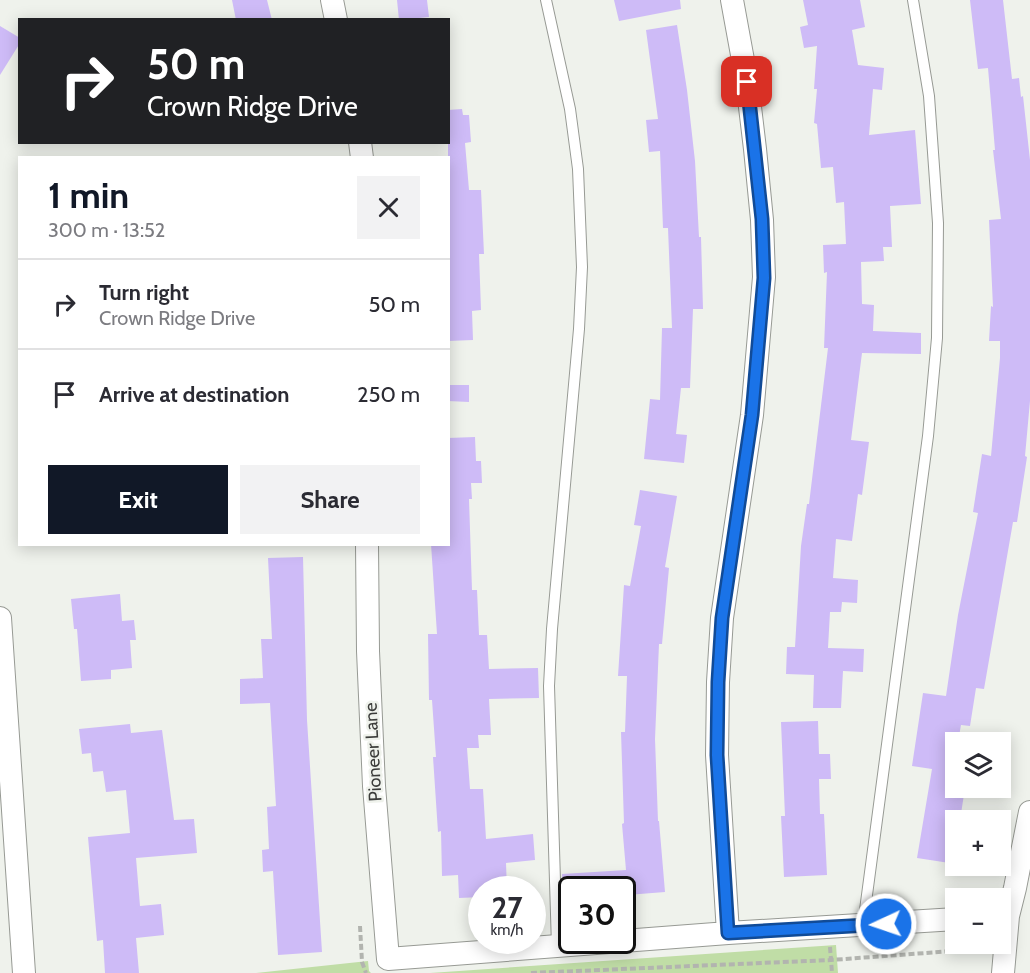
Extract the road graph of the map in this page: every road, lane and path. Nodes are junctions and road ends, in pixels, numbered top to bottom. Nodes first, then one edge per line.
1 (332, 0) edge
2 (546, 0) edge
3 (732, 0) edge
4 (913, 0) edge
5 (336, 18) edge
6 (367, 546) edge
7 (0, 618) edge
8 (1030, 812) edge
9 (1011, 899) edge
10 (945, 921) edge
11 (863, 925) junction
12 (728, 933) junction
13 (557, 945) junction
14 (945, 952) edge
15 (1003, 954) edge
16 (24, 973) edge
17 (530, 973) edge
18 (1003, 973) edge

1 - 5 street
2 - 13 lane
3 - 12 street
4 - 11 lane
6 - 13 street, Pioneer Lane
7 - 16 street
8 - 9 street
10 - 11 street
11 - 12 street
12 - 13 street
14 - 17 path
15 - 18 street

